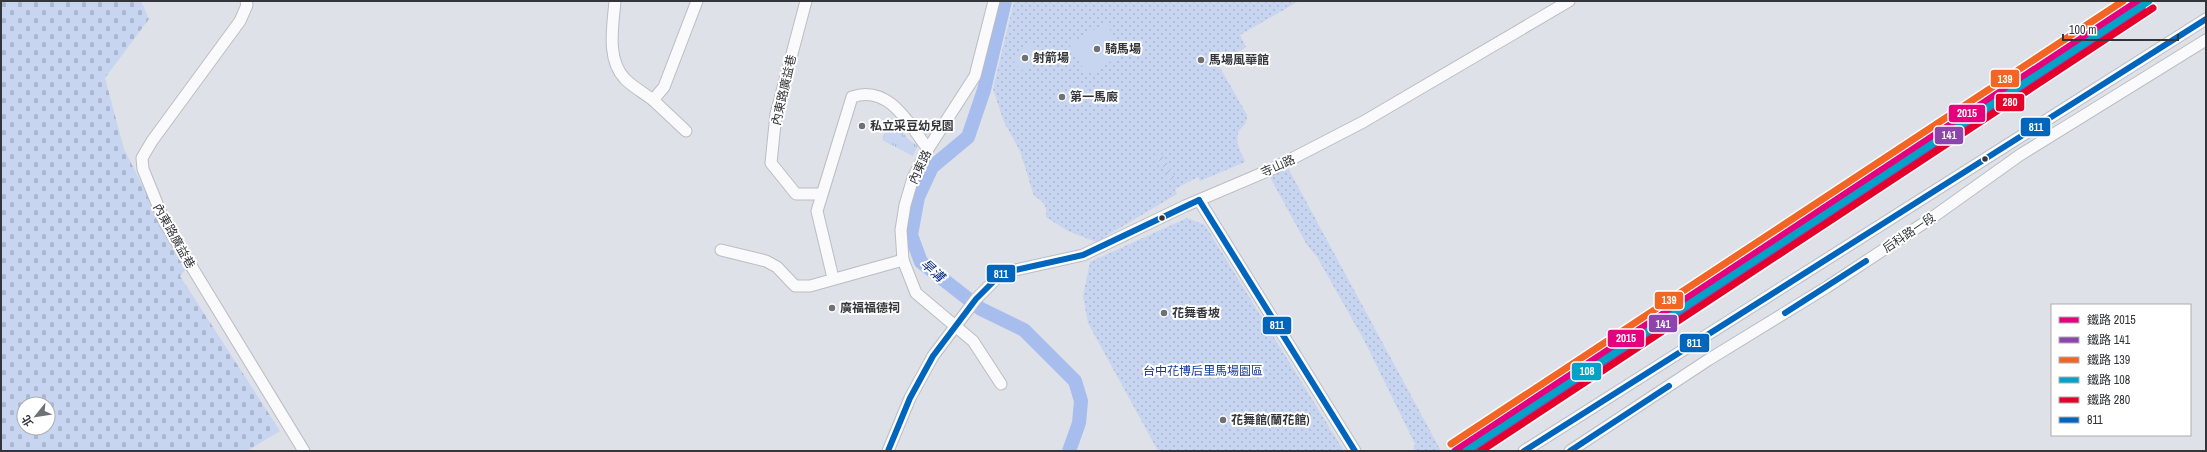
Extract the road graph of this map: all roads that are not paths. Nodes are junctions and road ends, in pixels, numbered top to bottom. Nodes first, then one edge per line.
1 (246, 1) edge
2 (615, 1) edge
3 (697, 1) edge
4 (806, 1) edge
5 (994, 1) edge
6 (1569, 1) edge
7 (2206, 18) edge
8 (2206, 40) edge
9 (652, 100) junction
10 (686, 131) dead end
11 (928, 149) junction
12 (821, 194) junction
13 (1199, 200) junction
14 (721, 250) dead end
15 (903, 260) junction
16 (833, 278) junction
17 (955, 328) junction
18 (1001, 384) dead end
19 (304, 451) edge
20 (888, 451) edge
21 (1355, 451) edge
22 (1524, 451) edge
23 (1570, 451) edge

1 - 19 street, 內東路廣益巷
2 - 9 street
3 - 9 street
4 - 12 street, 內東路廣益巷
5 - 11 street, 內東路
6 - 13 street, 寺山路
7 - 22 street, 后科路一段
8 - 23 street, 后科路一段
9 - 10 street
11 - 12 street
11 - 15 street, 內東路
12 - 16 street
13 - 17 street, 寺山路
13 - 21 street
14 - 16 street
15 - 16 street
15 - 17 street, 內東路
17 - 18 street, 內東路
17 - 20 street

